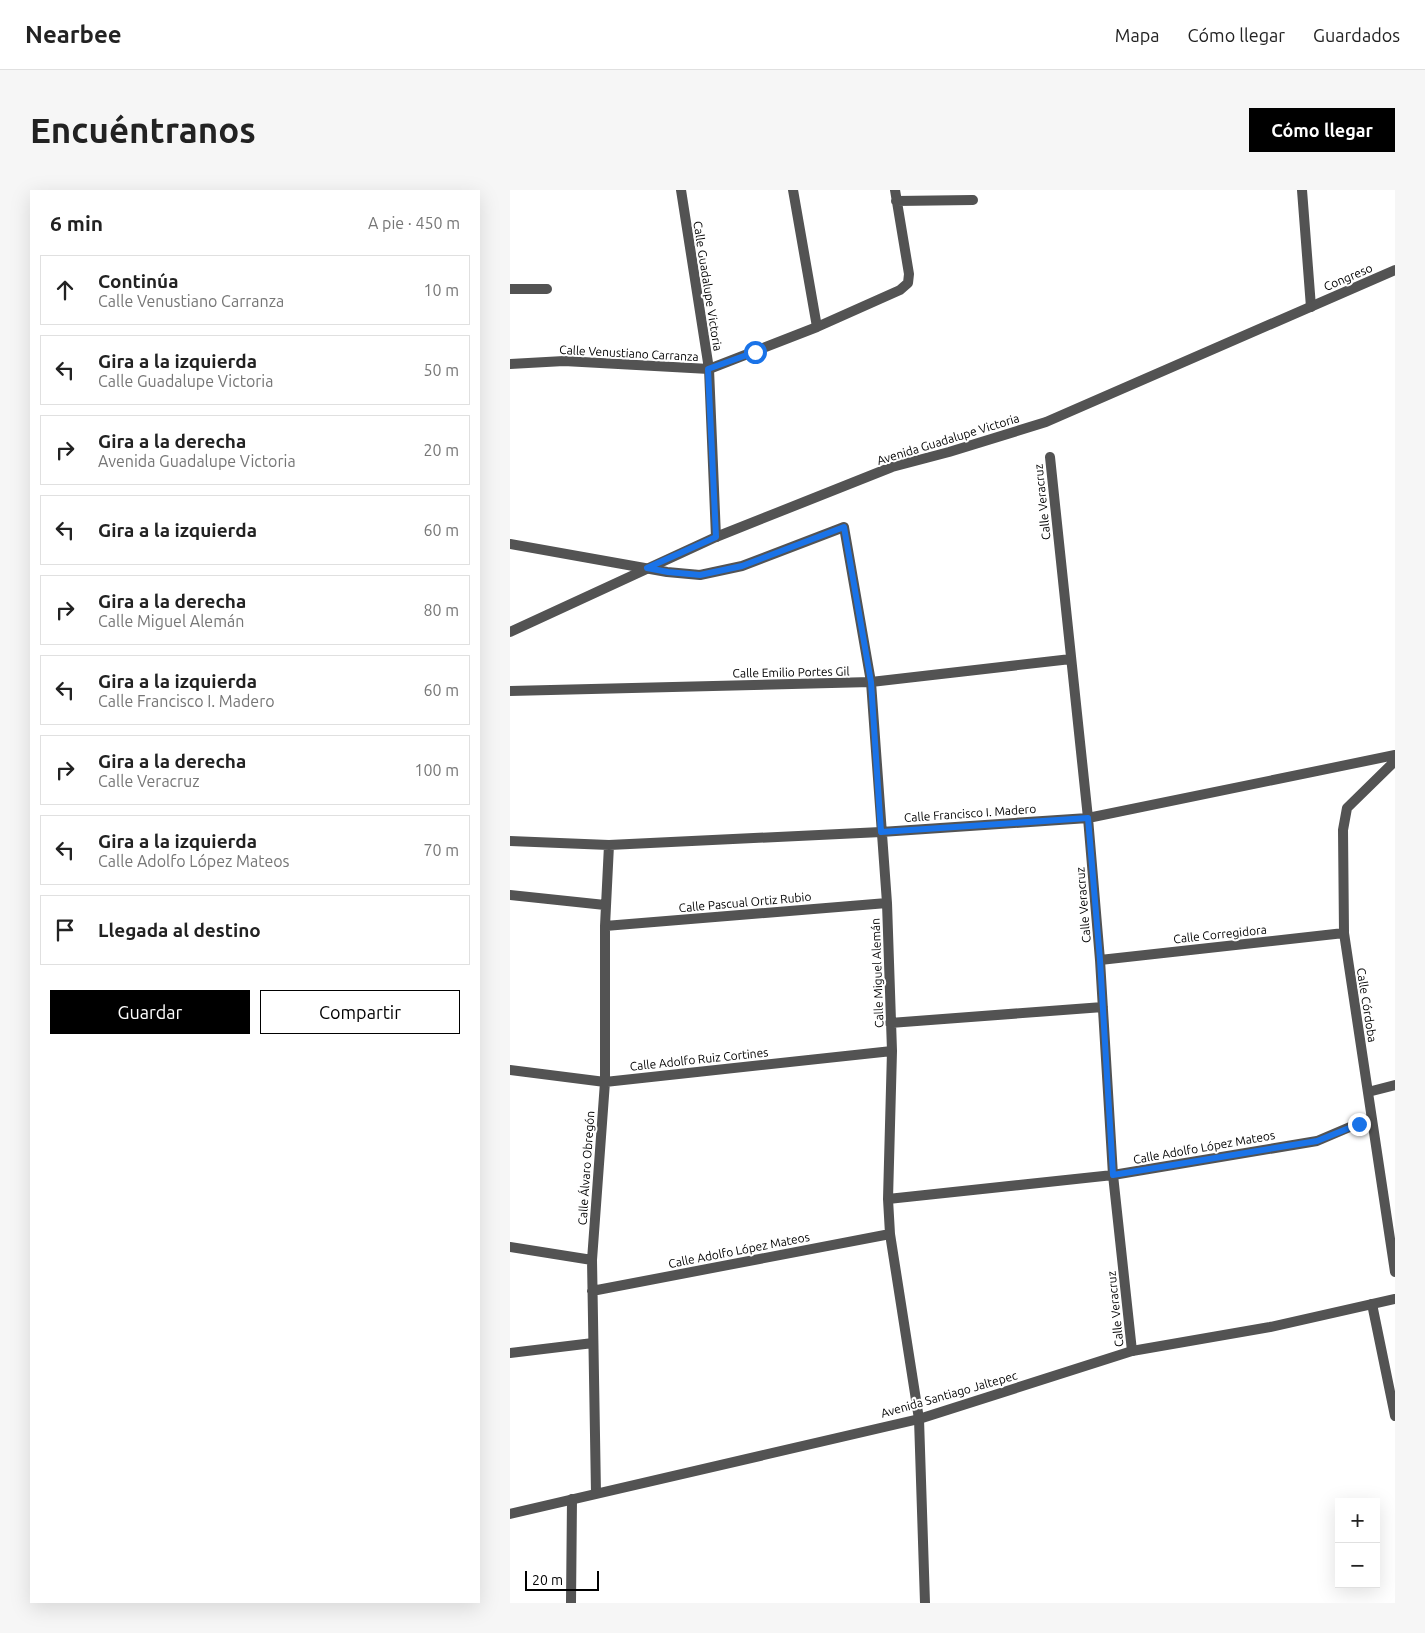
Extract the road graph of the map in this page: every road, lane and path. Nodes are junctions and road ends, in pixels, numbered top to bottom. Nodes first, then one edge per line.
1 (681, 190) edge
2 (793, 190) edge
3 (895, 190) edge
4 (1302, 190) edge
5 (973, 200) dead end
6 (896, 201) junction
7 (1395, 270) edge
8 (510, 289) edge
9 (547, 289) dead end
10 (1311, 307) junction
11 (817, 327) junction
12 (510, 364) edge
13 (708, 369) junction
14 (1050, 456) dead end
15 (716, 537) junction
16 (510, 544) edge
17 (647, 568) junction
18 (510, 632) edge
19 (1071, 659) junction
20 (871, 682) junction
21 (510, 692) edge
22 (1395, 755) edge
23 (1395, 760) edge
24 (1088, 818) junction
25 (881, 832) junction
26 (510, 841) edge
27 (608, 845) junction
28 (510, 895) edge
29 (887, 903) junction
30 (606, 905) junction
31 (605, 926) junction
32 (1344, 933) junction
33 (1100, 960) junction
34 (1103, 1007) junction
35 (890, 1023) junction
36 (892, 1051) junction
37 (510, 1070) edge
38 (605, 1082) junction
39 (1395, 1085) edge
40 (1368, 1092) junction
41 (1371, 1118) junction
42 (1113, 1175) junction
43 (888, 1199) junction
44 (890, 1234) junction
45 (510, 1247) edge
46 (592, 1260) junction
47 (1395, 1272) edge
48 (592, 1291) junction
49 (1395, 1299) edge
50 (1372, 1304) junction
51 (593, 1344) junction
52 (1132, 1351) junction
53 (510, 1353) edge
54 (1395, 1416) edge
55 (919, 1419) junction
56 (596, 1493) junction
57 (572, 1499) junction
58 (510, 1514) edge
59 (571, 1603) edge
60 (925, 1603) edge

1 - 13 street, Calle Guadalupe Victoria
2 - 11 street
3 - 6 street
4 - 10 street
5 - 6 street
6 - 11 street, Calle Venustiano Carranza
7 - 10 street, Congreso
8 - 9 street
10 - 15 street, Avenida Guadalupe Victoria
11 - 13 street, Calle Venustiano Carranza
12 - 13 street, Calle Venustiano Carranza
13 - 15 street, Calle Guadalupe Victoria
14 - 19 street, Calle Veracruz
15 - 17 street, Avenida Guadalupe Victoria
16 - 17 street
17 - 18 street, Avenida Guadalupe Victoria
17 - 20 street, Calle Miguel Alemán
19 - 20 street, Calle Emilio Portes Gil
19 - 24 street, Calle Veracruz
20 - 21 street, Calle Emilio Portes Gil
20 - 25 street, Calle Miguel Alemán
22 - 24 street, Calle Francisco I. Madero
23 - 32 street, Calle Córdoba
24 - 25 street, Calle Francisco I. Madero
24 - 33 street, Calle Veracruz
25 - 27 street, Calle Francisco I. Madero
25 - 29 street, Calle Miguel Alemán
26 - 27 street, Calle Francisco I. Madero
27 - 30 street, Calle Álvaro Obregón
28 - 30 street
29 - 31 street, Calle Pascual Ortiz Rubio
29 - 35 street, Calle Miguel Alemán
30 - 31 street, Calle Álvaro Obregón
31 - 38 street, Calle Álvaro Obregón
32 - 33 street, Calle Corregidora
32 - 40 street, Calle Córdoba
33 - 34 street, Calle Veracruz
34 - 35 street
34 - 42 street, Calle Veracruz
35 - 36 street, Calle Miguel Alemán
36 - 38 street, Calle Adolfo Ruiz Cortines
36 - 43 street, Calle Miguel Alemán
37 - 38 street, Calle Adolfo Ruiz Cortines
38 - 46 street, Calle Álvaro Obregón
39 - 40 street
40 - 41 street, Calle Córdoba
41 - 42 street, Calle Adolfo López Mateos
41 - 47 street, Calle Córdoba
42 - 43 street, Calle Adolfo López Mateos
42 - 52 street, Calle Veracruz
43 - 44 street, Calle Miguel Alemán
44 - 48 street, Calle Adolfo López Mateos
44 - 55 street, Calle Miguel Alemán
45 - 46 street
46 - 48 street, Calle Álvaro Obregón
48 - 51 street, Calle Álvaro Obregón
49 - 50 street, Avenida Santiago Jaltepec
50 - 52 street, Avenida Santiago Jaltepec
50 - 54 street
51 - 53 street
51 - 56 street, Calle Álvaro Obregón
52 - 55 street, Avenida Santiago Jaltepec
55 - 56 street, Avenida Santiago Jaltepec
55 - 60 street, Calle Miguel Alemán
56 - 57 street, Avenida Santiago Jaltepec
57 - 58 street, Avenida Santiago Jaltepec
57 - 59 street

